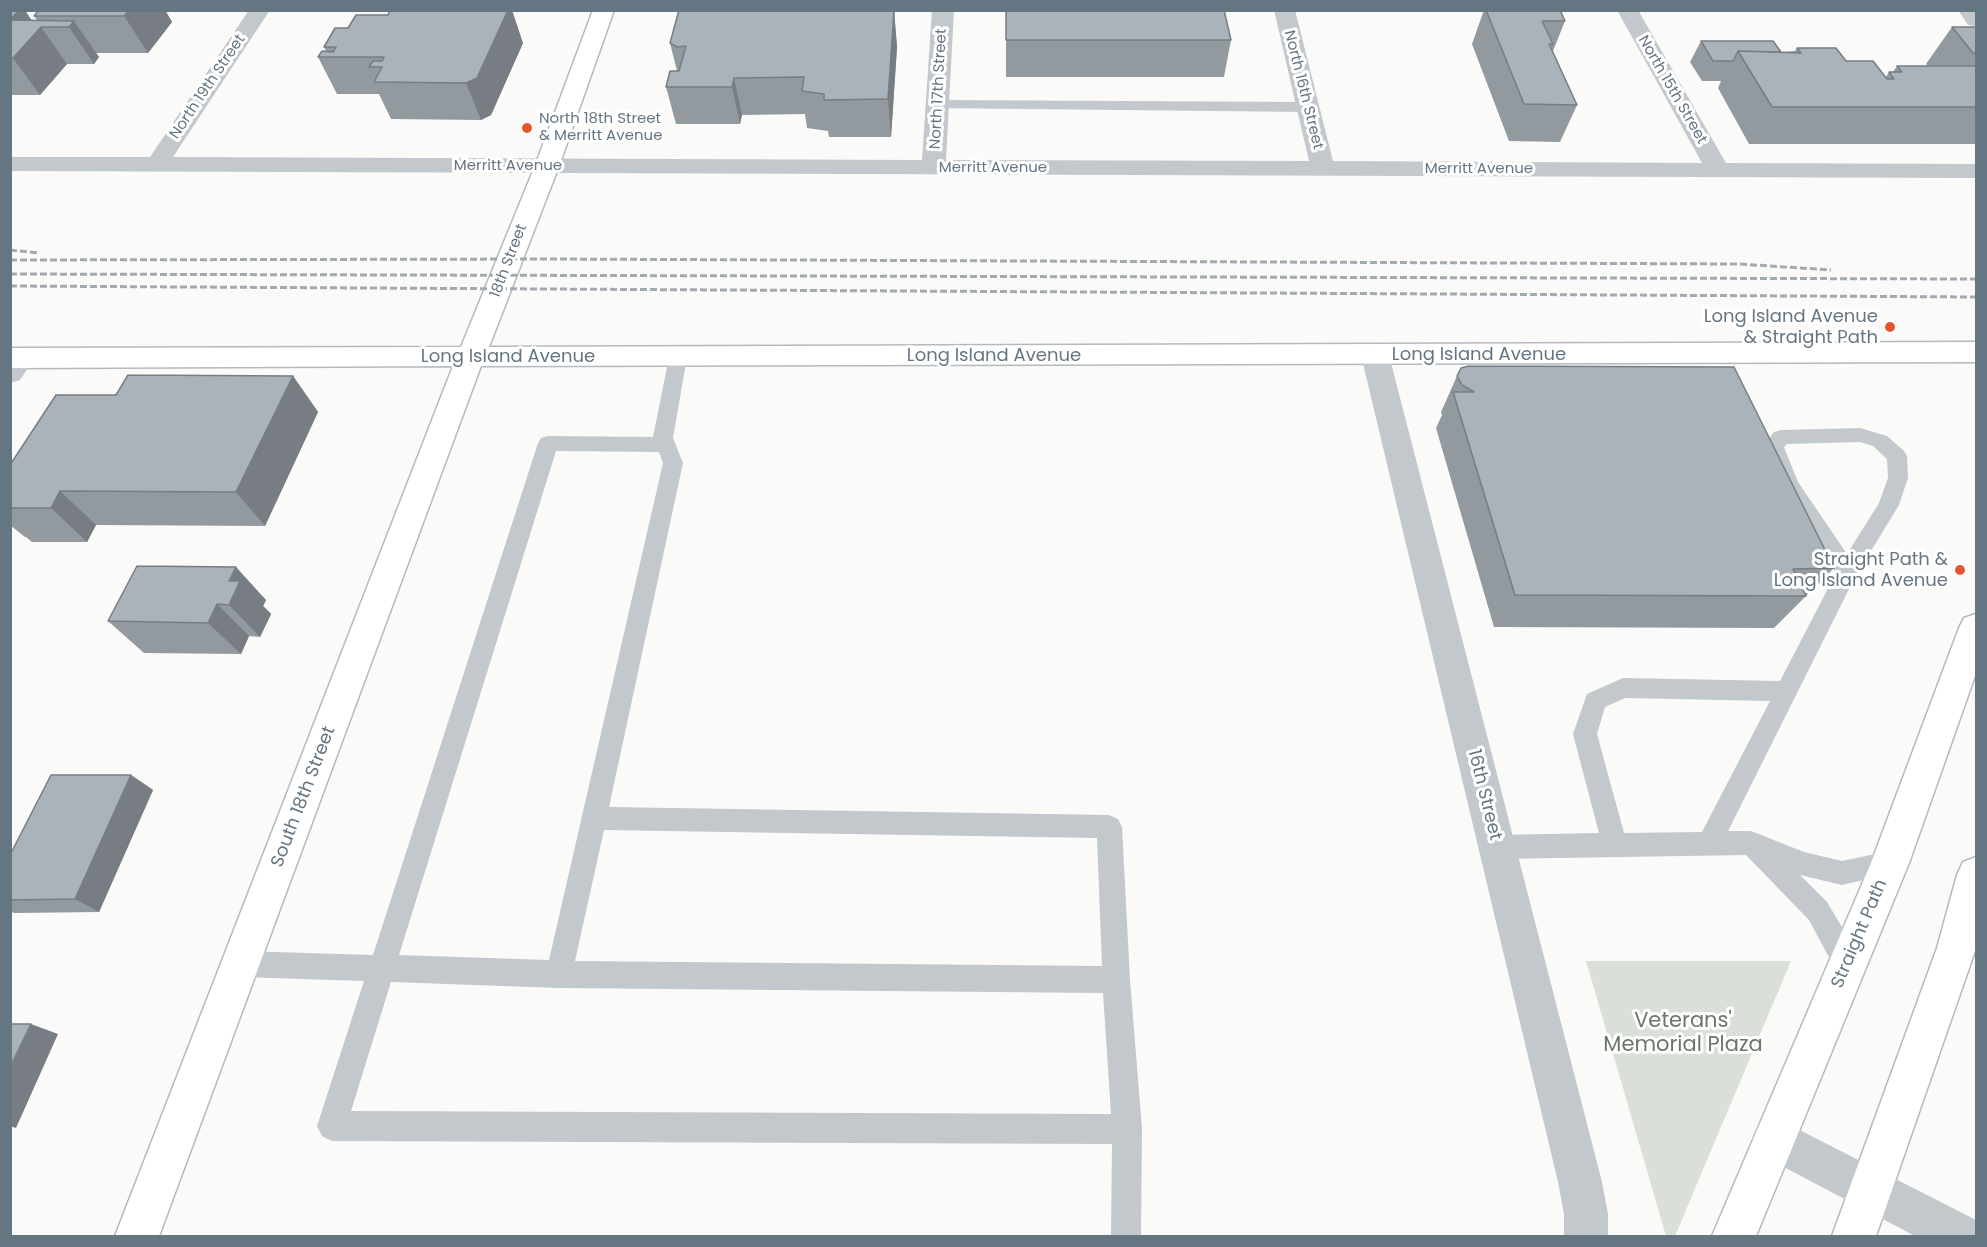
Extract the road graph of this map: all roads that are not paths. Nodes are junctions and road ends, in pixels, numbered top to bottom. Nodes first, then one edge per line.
1 (260, 10) edge
2 (604, 10) edge
3 (943, 10) edge
4 (1284, 10) edge
5 (1627, 10) edge
6 (1968, 10) edge
7 (1977, 20) edge
8 (938, 105) junction
9 (1308, 107) junction
10 (10, 164) edge
11 (157, 164) junction
12 (548, 166) junction
13 (934, 167) junction
14 (1323, 169) junction
15 (1718, 170) junction
16 (1977, 171) edge
17 (1977, 352) edge
18 (1375, 355) junction
19 (470, 357) junction
20 (678, 357) junction
21 (14, 363) edge
22 (666, 445) junction
23 (1847, 572) junction
24 (1977, 628) edge
25 (1787, 691) junction
26 (594, 818) junction
27 (1751, 843) junction
28 (1709, 844) junction
29 (1615, 845) junction
30 (1496, 847) junction
31 (1890, 863) junction
32 (1977, 875) edge
33 (1848, 963) junction
34 (241, 964) junction
35 (383, 969) junction
36 (559, 974) junction
37 (1116, 980) junction
38 (1126, 1129) junction
39 (1774, 1139) junction
40 (1870, 1190) junction
41 (137, 1236) edge
42 (1126, 1236) edge
43 (1587, 1236) edge
44 (1734, 1236) edge
45 (1854, 1236) edge
46 (1960, 1236) edge

1 - 11 street, North 19th Street
2 - 12 street, 18th Street
3 - 8 street, North 17th Street
4 - 9 street, North 16th Street
5 - 15 street, North 15th Street
6 - 7 street
8 - 9 lane
8 - 13 street, North 17th Street
9 - 14 street, North 16th Street
10 - 11 street, Merritt Avenue
11 - 12 street, Merritt Avenue
12 - 13 street, Merritt Avenue
12 - 19 street, 18th Street
13 - 14 street, Merritt Avenue
14 - 15 street, Merritt Avenue
15 - 16 street, Merritt Avenue
17 - 18 street, Long Island Avenue
18 - 20 street, Long Island Avenue
18 - 30 street, 16th Street
19 - 20 street, Long Island Avenue
19 - 21 street, Long Island Avenue
19 - 34 street, South 18th Street
20 - 22 lane
22 - 26 lane
22 - 35 lane
23 - 23 lane
23 - 25 lane
24 - 31 street, Straight Path
25 - 28 lane
25 - 29 lane
26 - 36 lane
26 - 37 lane
27 - 28 lane
27 - 31 lane
27 - 33 lane
28 - 29 lane
29 - 30 lane
30 - 43 street, 16th Street
31 - 33 street, Straight Path
32 - 40 street
33 - 39 street, Straight Path
34 - 35 lane
34 - 41 street, South 18th Street
35 - 36 lane
35 - 38 lane
36 - 37 lane
37 - 38 lane
38 - 42 lane
39 - 40 street
39 - 44 street, Straight Path
40 - 45 street
40 - 46 street

